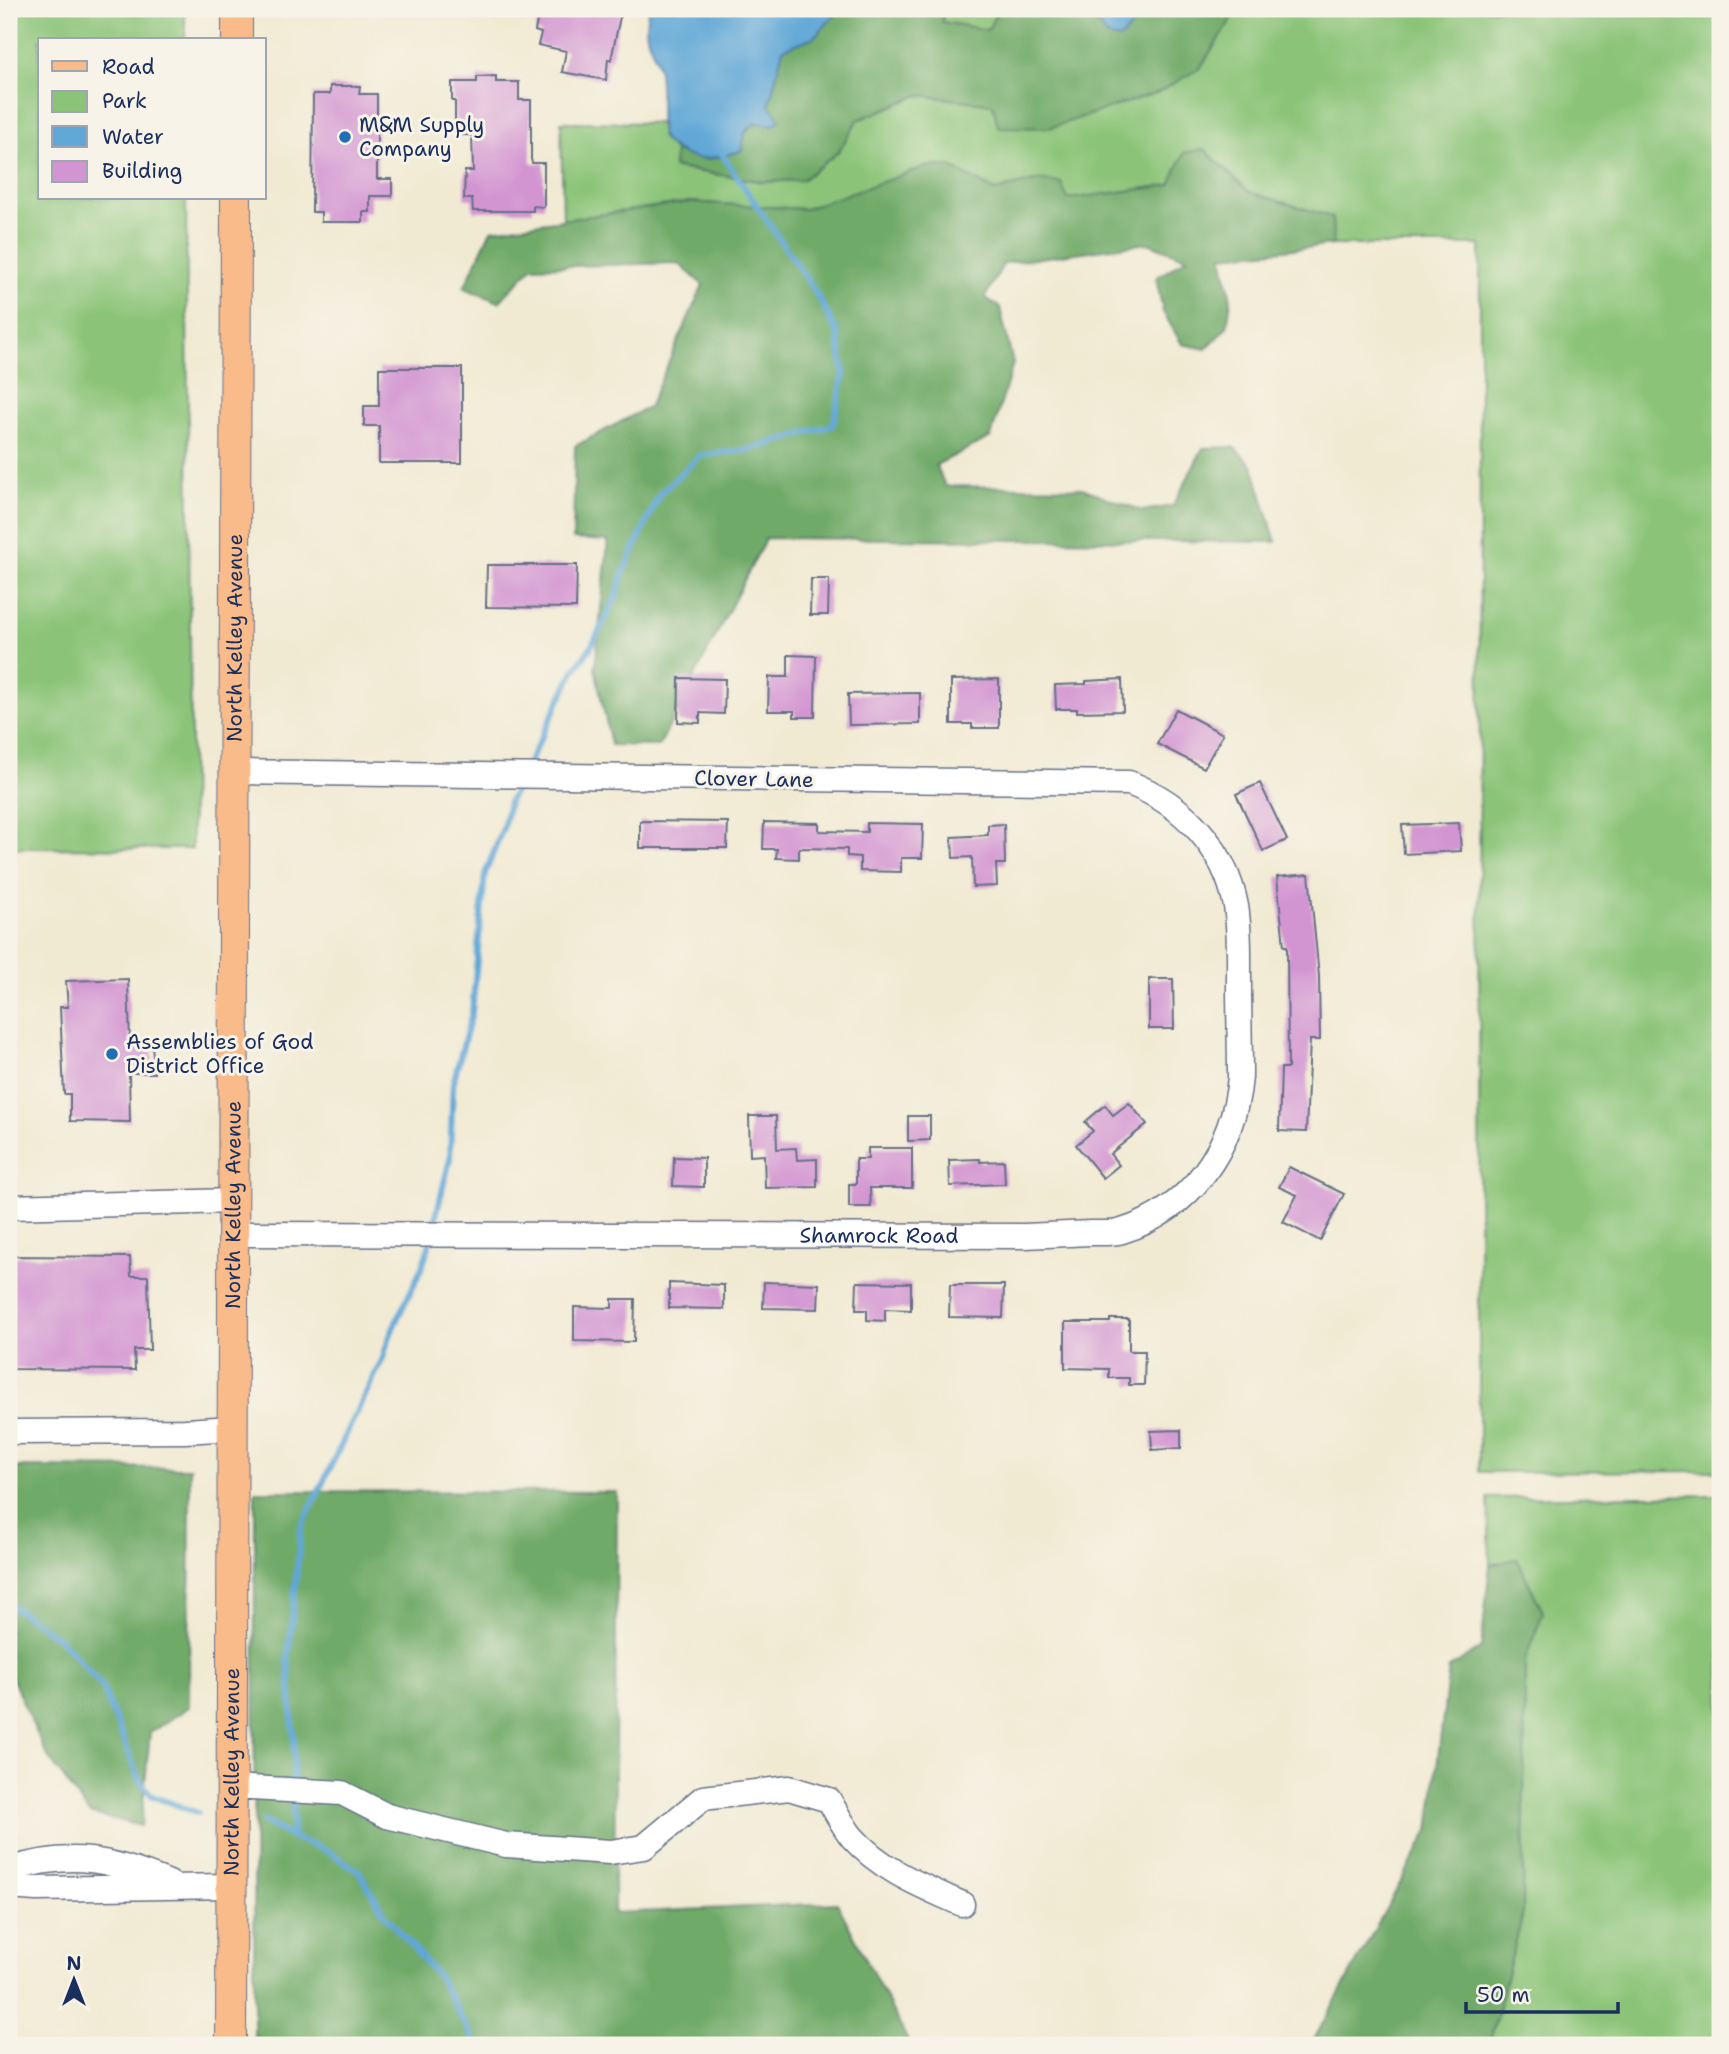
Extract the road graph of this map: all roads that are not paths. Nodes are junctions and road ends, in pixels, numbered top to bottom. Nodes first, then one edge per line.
1 (237, 9) edge
2 (237, 38) edge
3 (236, 200) edge
4 (234, 772) junction
5 (1229, 882) joint
6 (233, 1201) junction
7 (9, 1208) edge
8 (233, 1234) junction
9 (232, 1428) junction
10 (9, 1432) edge
11 (231, 1787) junction
12 (9, 1870) edge
13 (9, 1886) edge
14 (177, 1886) junction
15 (230, 1886) junction
16 (962, 1904) dead end
17 (230, 2045) edge

1 - 2 main road
3 - 4 main road, North Kelley Avenue
4 - 5 street, Clover Lane
4 - 6 main road, North Kelley Avenue
5 - 8 street, Shamrock Road
6 - 7 street
6 - 8 main road, North Kelley Avenue
8 - 9 main road, North Kelley Avenue
9 - 10 street
9 - 11 main road, North Kelley Avenue
11 - 15 main road, North Kelley Avenue
11 - 16 street
12 - 14 street
13 - 14 street
14 - 15 street
15 - 17 main road, North Kelley Avenue

